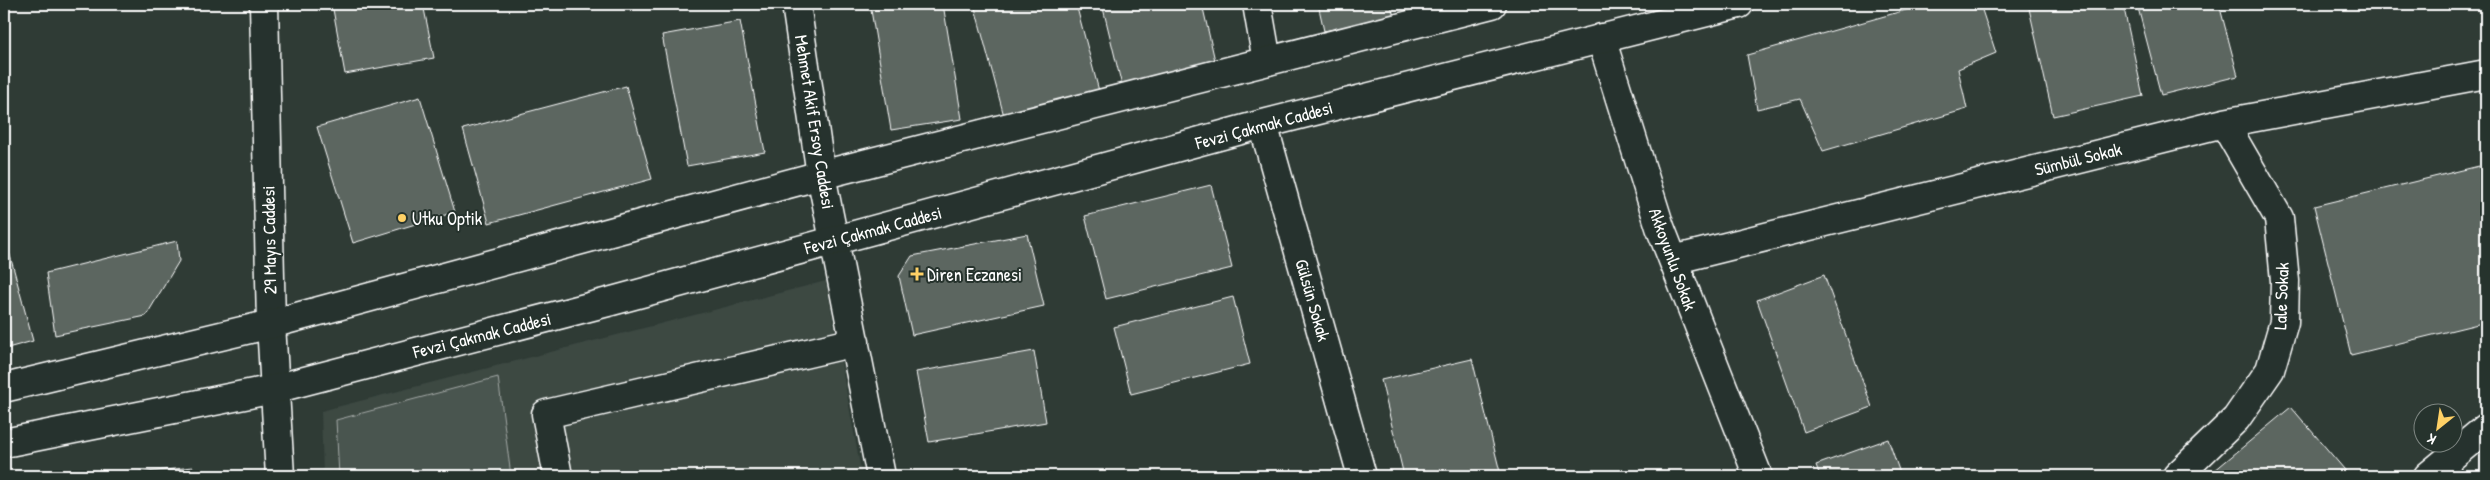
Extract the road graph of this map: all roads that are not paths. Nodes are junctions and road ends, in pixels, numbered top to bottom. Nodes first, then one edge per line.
1 (264, 4) edge
2 (796, 4) edge
3 (1257, 4) edge
4 (1492, 4) edge
5 (1739, 4) edge
6 (1601, 38) junction
7 (1267, 61) junction
8 (2486, 74) edge
9 (2224, 123) junction
10 (1263, 124) junction
11 (821, 175) junction
12 (835, 240) junction
13 (1672, 260) junction
14 (271, 324) junction
15 (855, 342) junction
16 (4, 388) edge
17 (274, 389) junction
18 (2486, 428) edge
19 (4, 443) edge
20 (280, 476) edge
21 (558, 476) edge
22 (881, 476) edge
23 (1362, 476) edge
24 (1758, 476) edge
25 (2177, 476) edge
26 (2428, 476) edge

1 - 14 main road, 29 Mayıs Caddesi
2 - 11 main road, Mehmet Akif Ersoy Caddesi
3 - 7 main road
4 - 7 main road
5 - 6 main road, Fevzi Çakmak Caddesi
6 - 10 main road, Fevzi Çakmak Caddesi
6 - 13 main road, Akkoyunlu Sokak
7 - 11 main road
8 - 9 main road, Sümbül Sokak
9 - 13 main road, Sümbül Sokak
9 - 25 main road, Lale Sokak
10 - 12 main road, Fevzi Çakmak Caddesi
10 - 23 main road, Gülsün Sokak
11 - 12 main road, Mehmet Akif Ersoy Caddesi
11 - 14 main road
12 - 15 main road, Mehmet Akif Ersoy Caddesi
12 - 17 main road, Fevzi Çakmak Caddesi
13 - 24 main road, Akkoyunlu Sokak
14 - 16 main road
14 - 17 main road, 29 Mayıs Caddesi
15 - 21 main road
15 - 22 main road, Mehmet Akif Ersoy Caddesi
17 - 19 main road, Fevzi Çakmak Caddesi
17 - 20 main road, 29 Mayıs Caddesi
18 - 26 main road

